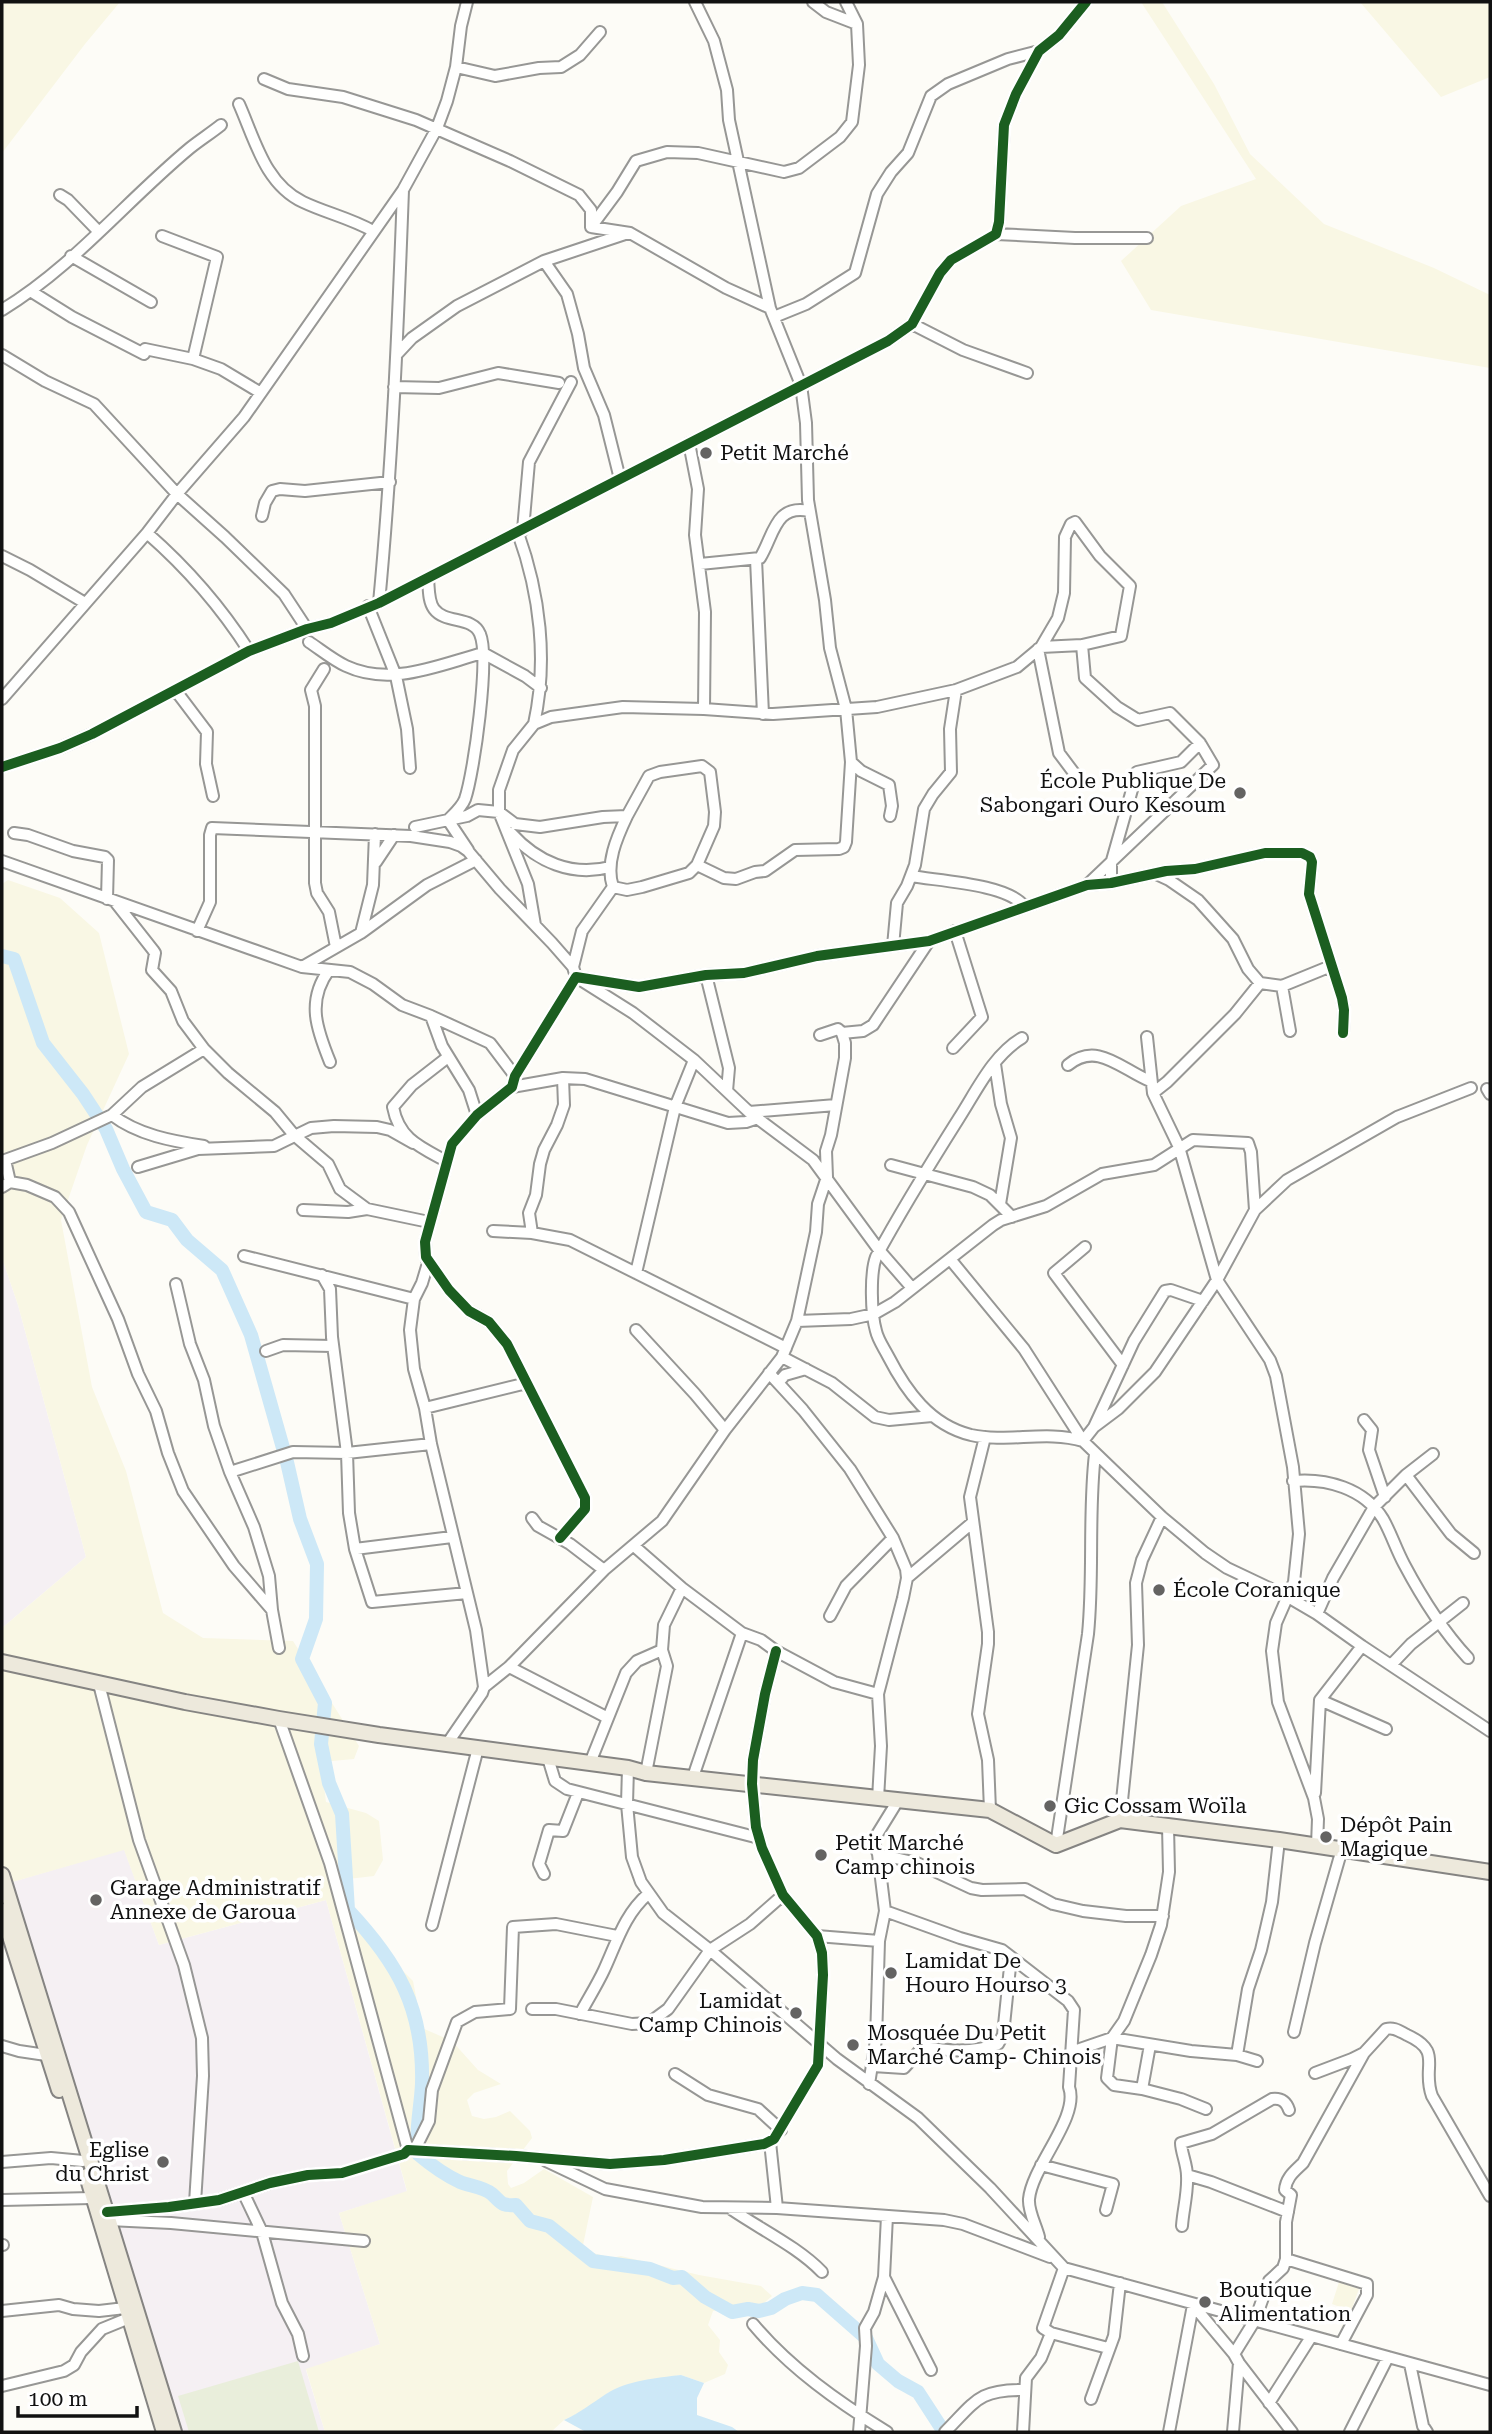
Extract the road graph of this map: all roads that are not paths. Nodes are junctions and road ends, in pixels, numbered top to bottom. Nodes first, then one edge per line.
1 (467, 2) edge
2 (695, 2) edge
3 (813, 2) edge
4 (846, 2) edge
5 (1086, 2) edge
6 (857, 24) junction
7 (600, 32) dead end
8 (1039, 51) junction
9 (456, 67) junction
10 (264, 79) dead end
11 (239, 104) dead end
12 (221, 125) dead end
13 (437, 128) junction
14 (737, 162) junction
15 (403, 190) junction
16 (60, 195) dead end
17 (591, 227) junction
18 (373, 231) junction
19 (99, 232) junction
20 (630, 233) junction
21 (996, 234) junction
22 (162, 236) dead end
23 (1147, 238) dead end
24 (71, 256) junction
25 (544, 261) junction
26 (32, 292) junction
27 (151, 302) dead end
28 (2, 310) edge
29 (772, 312) junction
30 (912, 324) junction
31 (397, 354) junction
32 (2, 355) edge
33 (193, 359) junction
34 (1027, 373) dead end
35 (801, 385) junction
36 (394, 387) junction
37 (261, 393) junction
38 (689, 443) junction
39 (620, 479) junction
40 (390, 482) junction
41 (177, 494) junction
42 (809, 512) junction
43 (262, 516) dead end
44 (521, 532) junction
45 (147, 533) junction
46 (2, 556) edge
47 (756, 559) junction
48 (700, 564) junction
49 (428, 578) junction
50 (85, 603) junction
51 (374, 604) junction
52 (307, 629) junction
53 (309, 642) dead end
54 (1082, 645) junction
55 (1039, 648) junction
56 (249, 651) junction
57 (483, 653) junction
58 (324, 669) dead end
59 (396, 676) junction
60 (541, 688) junction
61 (956, 690) junction
62 (176, 691) junction
63 (2, 699) edge
64 (704, 709) junction
65 (846, 709) junction
66 (764, 714) junction
67 (534, 724) junction
68 (1200, 743) junction
69 (851, 762) junction
70 (2, 767) edge
71 (410, 768) dead end
72 (1077, 777) dead end
73 (213, 796) dead end
74 (499, 812) junction
75 (627, 816) junction
76 (891, 816) dead end
77 (448, 820) junction
78 (415, 827) dead end
79 (507, 829) junction
80 (315, 832) junction
81 (13, 833) dead end
82 (375, 834) junction
83 (394, 835) junction
84 (468, 851) junction
85 (476, 860) junction
86 (2, 861) edge
87 (375, 864) junction
88 (1111, 864) junction
89 (697, 865) junction
90 (610, 867) junction
91 (1156, 874) junction
92 (911, 876) junction
93 (1111, 883) junction
94 (1087, 885) junction
95 (613, 887) junction
96 (112, 901) junction
97 (1024, 906) junction
98 (535, 925) junction
99 (197, 931) junction
100 (955, 932) junction
101 (361, 933) junction
102 (929, 941) junction
103 (893, 946) junction
104 (337, 947) junction
105 (1331, 966) junction
106 (302, 967) junction
107 (330, 970) junction
108 (574, 972) junction
109 (706, 975) junction
110 (1260, 983) junction
111 (1282, 986) junction
112 (431, 1016) junction
113 (1290, 1031) dead end
114 (842, 1033) junction
115 (1343, 1033) dead end
116 (820, 1035) dead end
117 (1147, 1037) dead end
118 (1022, 1038) dead end
119 (953, 1048) dead end
120 (204, 1049) junction
121 (448, 1057) junction
122 (694, 1060) junction
123 (330, 1062) dead end
124 (995, 1064) junction
125 (1068, 1065) dead end
126 (563, 1078) junction
127 (513, 1081) junction
128 (1150, 1081) junction
129 (1471, 1088) dead end
130 (727, 1091) junction
131 (1153, 1093) junction
132 (836, 1105) junction
133 (675, 1107) junction
134 (112, 1115) junction
135 (477, 1115) junction
136 (753, 1115) junction
137 (294, 1135) junction
138 (413, 1143) junction
139 (1179, 1147) junction
140 (238, 1149) junction
141 (446, 1161) junction
142 (891, 1165) dead end
143 (138, 1167) dead end
144 (922, 1174) junction
145 (827, 1177) junction
146 (6, 1185) edge
147 (1000, 1204) junction
148 (367, 1209) junction
149 (303, 1210) dead end
150 (1255, 1210) junction
151 (1012, 1217) junction
152 (429, 1222) junction
153 (493, 1231) dead end
154 (532, 1233) junction
155 (1085, 1248) dead end
156 (879, 1250) junction
157 (244, 1256) dead end
158 (426, 1257) junction
159 (950, 1259) junction
160 (636, 1273) junction
161 (322, 1275) junction
162 (1217, 1280) junction
163 (176, 1284) dead end
164 (912, 1288) junction
165 (414, 1299) junction
166 (1203, 1301) junction
167 (874, 1314) junction
168 (797, 1321) junction
169 (636, 1330) dead end
170 (333, 1346) junction
171 (266, 1351) dead end
172 (784, 1353) junction
173 (1123, 1364) junction
174 (806, 1369) junction
175 (769, 1373) junction
176 (527, 1383) junction
177 (778, 1383) junction
178 (425, 1408) junction
179 (932, 1416) junction
180 (1068, 1419) junction
181 (1364, 1420) dead end
182 (1094, 1427) junction
183 (725, 1430) junction
184 (1051, 1435) junction
185 (985, 1437) junction
186 (1083, 1441) junction
187 (431, 1444) junction
188 (348, 1453) junction
189 (1095, 1454) junction
190 (1433, 1454) dead end
191 (230, 1472) junction
192 (1406, 1475) junction
193 (1293, 1481) junction
194 (1385, 1497) junction
195 (1374, 1507) junction
196 (1162, 1517) junction
197 (531, 1518) dead end
198 (972, 1523) junction
199 (452, 1536) junction
200 (560, 1538) junction
201 (893, 1538) junction
202 (634, 1546) junction
203 (355, 1549) junction
204 (1474, 1553) dead end
205 (604, 1570) junction
206 (907, 1578) junction
207 (682, 1588) junction
208 (467, 1592) junction
209 (1288, 1597) junction
210 (1463, 1603) dead end
211 (272, 1610) junction
212 (1317, 1614) junction
213 (830, 1616) dead end
214 (1439, 1622) junction
215 (742, 1633) junction
216 (1362, 1646) junction
217 (278, 1648) dead end
218 (662, 1650) junction
219 (776, 1651) junction
220 (1468, 1658) dead end
221 (2, 1662) edge
222 (1391, 1665) junction
223 (509, 1667) junction
224 (99, 1684) junction
225 (484, 1687) junction
226 (878, 1694) junction
227 (1320, 1700) junction
228 (608, 1718) junction
229 (279, 1719) junction
230 (1386, 1729) dead end
231 (1490, 1731) edge
232 (447, 1744) junction
233 (478, 1748) junction
234 (548, 1758) junction
235 (590, 1763) junction
236 (628, 1768) junction
237 (646, 1773) junction
238 (693, 1777) junction
239 (752, 1784) junction
240 (578, 1793) junction
241 (1314, 1798) junction
242 (877, 1799) junction
243 (897, 1802) junction
244 (627, 1804) junction
245 (990, 1810) junction
246 (1120, 1820) junction
247 (1168, 1826) junction
248 (759, 1838) junction
249 (1279, 1840) junction
250 (1056, 1845) junction
251 (1317, 1845) junction
252 (1342, 1849) junction
253 (878, 1854) junction
254 (1490, 1872) edge
255 (544, 1874) dead end
256 (2, 1875) edge
257 (648, 1894) junction
258 (783, 1895) junction
259 (885, 1911) junction
260 (2, 1916) edge
261 (1163, 1916) junction
262 (432, 1925) dead end
263 (617, 1936) junction
264 (817, 1936) junction
265 (879, 1941) junction
266 (710, 1950) junction
267 (1011, 1957) junction
268 (532, 2009) dead end
269 (580, 2014) junction
270 (1294, 2032) dead end
271 (1112, 2038) junction
272 (819, 2044) junction
273 (1150, 2045) junction
274 (2, 2046) edge
275 (1071, 2052) junction
276 (1364, 2053) junction
277 (46, 2055) junction
278 (1237, 2055) junction
279 (1257, 2061) dead end
280 (873, 2066) junction
281 (1315, 2073) dead end
282 (676, 2074) dead end
283 (869, 2084) junction
284 (1142, 2089) junction
285 (1206, 2109) dead end
286 (1289, 2110) dead end
287 (781, 2130) junction
288 (770, 2142) junction
289 (412, 2149) junction
290 (541, 2158) junction
291 (83, 2161) junction
292 (2, 2162) edge
293 (1041, 2165) junction
294 (1187, 2175) junction
295 (243, 2192) junction
296 (1490, 2196) edge
297 (92, 2198) junction
298 (2, 2200) edge
299 (195, 2203) junction
300 (776, 2208) junction
301 (731, 2209) junction
302 (1106, 2210) dead end
303 (1288, 2212) junction
304 (108, 2216) junction
305 (887, 2216) junction
306 (1182, 2227) dead end
307 (262, 2232) junction
308 (364, 2241) dead end
309 (1040, 2241) junction
310 (1053, 2258) junction
311 (1286, 2259) junction
312 (1064, 2268) junction
313 (822, 2272) dead end
314 (884, 2277) junction
315 (1120, 2283) junction
316 (1193, 2305) junction
317 (2, 2311) edge
318 (127, 2313) junction
319 (1255, 2320) junction
320 (753, 2324) dead end
321 (1051, 2333) junction
322 (1311, 2337) junction
323 (1341, 2344) junction
324 (1108, 2348) junction
325 (303, 2356) dead end
326 (1388, 2357) junction
327 (1236, 2359) junction
328 (1410, 2364) junction
329 (931, 2370) dead end
330 (1490, 2385) edge
331 (2, 2386) edge
332 (1025, 2390) junction
333 (1091, 2399) dead end
334 (1269, 2403) junction
335 (861, 2416) junction
336 (164, 2432) edge
337 (174, 2432) edge
338 (859, 2432) edge
339 (887, 2432) edge
340 (945, 2432) edge
341 (1023, 2432) edge
342 (1169, 2432) edge
343 (1233, 2432) edge
344 (1292, 2432) edge
345 (1350, 2432) edge
346 (1427, 2432) edge

1 - 9 street
2 - 14 street
3 - 6 street
4 - 6 street
5 - 8 street
6 - 14 street
7 - 9 street
8 - 21 street
8 - 29 street
9 - 13 street
10 - 13 street
11 - 18 street
12 - 19 street
13 - 15 street
13 - 17 street
14 - 17 street
14 - 29 street
15 - 18 street
15 - 31 street
16 - 19 street
17 - 20 street
18 - 37 street
19 - 24 street
20 - 25 street
20 - 29 street
21 - 23 street
21 - 30 street
22 - 33 street
24 - 26 street
24 - 27 street
25 - 31 street
25 - 39 street
26 - 28 street
26 - 33 street
29 - 35 street
30 - 34 street
30 - 35 street
31 - 36 street
32 - 41 street
33 - 37 street
35 - 38 street
35 - 42 street
36 - 40 street
36 - 44 street
37 - 41 street
38 - 39 street
38 - 48 street
39 - 44 street
40 - 43 street
40 - 51 street
41 - 45 street
41 - 52 street
42 - 47 street
42 - 65 street
44 - 49 street
44 - 60 street
45 - 50 street
45 - 56 street
46 - 50 street
47 - 48 street
47 - 66 street
48 - 64 street
49 - 51 street
49 - 57 street
50 - 63 street
51 - 52 street
51 - 59 street
52 - 56 street
53 - 59 street
54 - 55 street
54 - 55 street
54 - 68 street
55 - 61 street
55 - 72 street
56 - 62 street
57 - 59 street
57 - 60 street
57 - 77 street
58 - 80 street
59 - 71 street
60 - 67 street
61 - 65 street
61 - 92 street
62 - 70 street
62 - 73 street
64 - 66 street
64 - 67 street
65 - 66 street
65 - 69 street
67 - 74 street
68 - 88 street
68 - 88 street
69 - 76 street
69 - 89 street
74 - 75 street
74 - 77 street
74 - 79 street
75 - 89 street
75 - 90 street
77 - 78 street
77 - 84 street
79 - 90 street
79 - 98 street
80 - 82 street
80 - 99 street
80 - 104 street
81 - 96 street
82 - 83 street
82 - 87 street
83 - 84 street
83 - 87 street
84 - 85 street
85 - 98 street
85 - 101 street
86 - 96 street
87 - 101 street
88 - 93 street
88 - 94 street
89 - 95 street
90 - 95 street
91 - 93 street
91 - 105 street
91 - 110 street
92 - 97 street
92 - 103 street
93 - 94 street
94 - 97 street
95 - 108 street
96 - 99 street
96 - 120 street
97 - 100 street
98 - 108 street
99 - 106 street
100 - 102 street
100 - 119 street
101 - 104 street
102 - 103 street
102 - 114 street
103 - 109 street
104 - 106 street
105 - 111 street
105 - 115 street
106 - 107 street
107 - 112 street
107 - 123 street
108 - 109 street
108 - 122 street
108 - 127 street
109 - 130 street
110 - 111 street
110 - 131 street
111 - 113 street
112 - 121 street
112 - 127 street
114 - 116 street
114 - 132 street
117 - 128 street
118 - 124 street
120 - 134 street
120 - 137 street
121 - 135 street
121 - 138 street
122 - 130 street
122 - 133 street
124 - 144 street
124 - 147 street
125 - 128 street
126 - 127 street
126 - 133 street
126 - 154 street
127 - 135 street
128 - 131 street
129 - 150 street
130 - 136 street
131 - 139 street
132 - 136 street
132 - 145 street
133 - 136 street
133 - 160 street
134 - 140 street
134 - 146 street
135 - 141 street
136 - 145 street
137 - 138 street
137 - 140 street
137 - 148 street
138 - 141 street
139 - 150 street
139 - 151 street
139 - 162 street
140 - 143 street
141 - 152 street
142 - 144 street
144 - 147 street
144 - 156 street
145 - 156 street
145 - 168 street
146 - 211 street
147 - 151 street
148 - 149 street
148 - 152 street
150 - 162 street
151 - 159 street
152 - 158 street
153 - 154 street
154 - 160 street
155 - 173 street
156 - 164 street
156 - 167 street
157 - 161 street
158 - 165 street
158 - 176 street
159 - 164 street
159 - 180 street
160 - 172 street
161 - 165 street
161 - 170 street
162 - 166 street
162 - 193 street
163 - 191 street
164 - 167 street
165 - 178 street
166 - 173 street
166 - 182 street
167 - 168 street
167 - 179 street
168 - 172 street
169 - 183 street
170 - 171 street
170 - 188 street
172 - 174 street
172 - 175 street
173 - 182 street
174 - 177 street
174 - 179 street
175 - 177 street
175 - 183 street
176 - 178 street
176 - 200 street
177 - 201 street
178 - 187 street
179 - 185 street
180 - 184 street
180 - 186 street
181 - 194 street
182 - 186 street
183 - 202 street
184 - 185 street
184 - 186 street
185 - 198 street
186 - 189 street
187 - 188 street
187 - 199 street
188 - 191 street
188 - 203 street
189 - 196 street
189 - 250 street
190 - 192 street
191 - 211 street
192 - 194 street
192 - 204 street
193 - 195 street
193 - 209 street
194 - 195 street
195 - 212 street
195 - 214 street
196 - 209 street
196 - 246 street
197 - 200 street
198 - 206 street
198 - 245 street
199 - 203 street
199 - 208 street
200 - 205 street
201 - 206 street
201 - 213 street
202 - 205 street
202 - 207 street
203 - 208 street
205 - 223 street
206 - 226 street
207 - 215 street
207 - 218 street
208 - 225 street
209 - 212 street
209 - 241 street
210 - 214 street
211 - 217 street
212 - 216 street
214 - 220 street
214 - 222 street
215 - 219 street
215 - 238 street
216 - 222 street
216 - 227 street
218 - 228 street
218 - 237 street
219 - 226 street
219 - 239 street
221 - 224 main road
222 - 231 street
223 - 225 street
223 - 228 street
224 - 229 main road
224 - 299 street
225 - 232 street
226 - 242 street
227 - 230 street
227 - 241 street
228 - 235 street
229 - 232 main road
229 - 289 street
232 - 233 main road
233 - 234 main road
233 - 262 street
234 - 235 main road
234 - 240 street
235 - 236 main road
236 - 237 main road
236 - 244 street
237 - 238 main road
238 - 239 main road
239 - 242 main road
239 - 248 street
240 - 244 street
240 - 255 street
241 - 251 street
242 - 243 main road
243 - 245 main road
243 - 253 street
244 - 248 street
244 - 257 street
245 - 250 main road
246 - 247 main road
246 - 250 main road
247 - 249 main road
247 - 261 street
248 - 258 street
249 - 251 main road
249 - 278 street
251 - 252 main road
252 - 254 main road
252 - 270 street
253 - 259 street
253 - 261 street
256 - 304 main road
257 - 263 street
257 - 266 street
258 - 264 street
258 - 266 street
259 - 265 street
259 - 267 street
260 - 277 main road
261 - 271 street
263 - 269 street
263 - 289 street
264 - 265 street
264 - 272 street
265 - 280 street
266 - 269 street
266 - 272 street
267 - 275 street
267 - 280 street
268 - 269 street
271 - 273 street
271 - 275 street
271 - 284 street
272 - 283 street
272 - 287 street
273 - 278 street
273 - 284 street
274 - 277 street
275 - 293 street
276 - 281 street
276 - 296 street
276 - 303 street
277 - 291 main road
278 - 279 street
280 - 283 street
282 - 287 street
283 - 309 street
284 - 285 street
286 - 294 street
287 - 288 street
288 - 290 street
288 - 300 street
289 - 290 street
289 - 295 street
290 - 301 street
291 - 292 street
291 - 297 main road
293 - 302 street
293 - 309 street
294 - 303 street
294 - 306 street
295 - 299 street
295 - 307 street
297 - 298 street
297 - 318 main road
299 - 304 street
300 - 301 street
300 - 305 street
301 - 313 street
303 - 311 street
304 - 307 street
304 - 337 main road
305 - 310 street
305 - 314 street
307 - 308 street
307 - 325 street
309 - 310 street
310 - 312 street
311 - 319 street
311 - 323 street
312 - 315 street
312 - 321 street
314 - 329 street
314 - 335 street
315 - 316 street
315 - 324 street
316 - 319 street
316 - 327 street
316 - 342 street
317 - 318 street
318 - 331 street
318 - 336 main road
319 - 322 street
319 - 327 street
320 - 335 street
321 - 324 street
321 - 332 street
322 - 323 street
322 - 334 street
323 - 326 street
324 - 333 street
326 - 328 street
326 - 345 street
327 - 334 street
327 - 343 street
328 - 330 street
328 - 346 street
332 - 340 street
332 - 341 street
334 - 344 street
335 - 338 street
335 - 339 street

